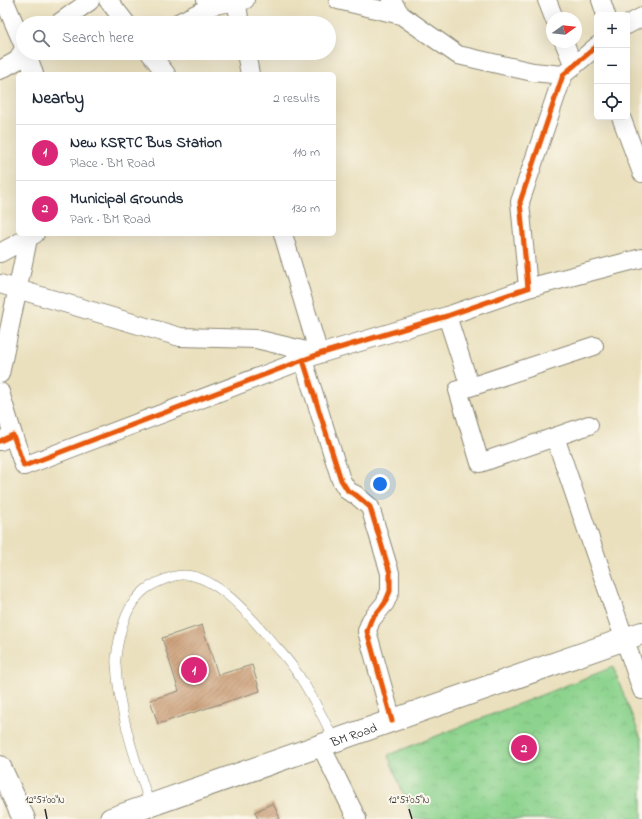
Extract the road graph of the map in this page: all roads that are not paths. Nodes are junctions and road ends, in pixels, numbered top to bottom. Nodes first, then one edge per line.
1 (90, 0) edge
2 (108, 0) edge
3 (338, 0) edge
4 (391, 0) edge
5 (547, 0) edge
6 (601, 0) edge
7 (239, 1) edge
8 (5, 2) dead end
9 (210, 2) edge
10 (552, 12) edge
11 (605, 12) edge
12 (401, 15) junction
13 (68, 16) edge
14 (121, 16) edge
15 (189, 16) edge
16 (240, 16) edge
17 (642, 17) edge
18 (630, 24) edge
19 (16, 28) edge
20 (565, 48) edge
21 (594, 51) edge
22 (18, 60) edge
23 (29, 60) edge
24 (155, 60) edge
25 (247, 60) edge
26 (0, 70) edge
27 (568, 71) junction
28 (33, 72) edge
29 (164, 72) edge
30 (250, 72) edge
31 (622, 120) edge
32 (642, 173) edge
33 (29, 236) edge
34 (31, 236) edge
35 (283, 236) edge
36 (0, 253) edge
37 (642, 258) edge
38 (0, 284) edge
39 (528, 288) junction
40 (18, 290) junction
41 (447, 316) junction
42 (594, 346) dead end
43 (311, 357) junction
44 (0, 374) edge
45 (470, 387) junction
46 (0, 392) edge
47 (589, 425) dead end
48 (555, 437) junction
49 (7, 438) edge
50 (633, 636) edge
51 (642, 690) edge
52 (392, 721) junction
53 (328, 743) junction
54 (0, 767) edge
55 (150, 805) junction
56 (24, 819) edge
57 (111, 819) edge
58 (357, 819) edge

1 - 13 street
2 - 14 street
3 - 12 street
4 - 12 street
5 - 10 street
6 - 11 street
7 - 9 street
7 - 16 street
8 - 19 street
9 - 15 street
12 - 27 street
17 - 18 street
20 - 27 street
21 - 27 street
22 - 26 street
23 - 28 street
24 - 29 street
25 - 30 street
27 - 39 street
31 - 32 street
33 - 36 street
34 - 40 street
35 - 43 street
37 - 39 street
38 - 40 street
39 - 41 street
40 - 43 street
40 - 44 street
41 - 43 street
41 - 45 street
42 - 45 street
43 - 49 street
43 - 52 street
45 - 48 street
46 - 49 street
47 - 48 street
48 - 50 street
50 - 51 street
50 - 52 main road, BM Road
52 - 53 main road, BM Road
53 - 55 main road, BM Road
53 - 55 lane
53 - 58 street
54 - 56 main road
55 - 57 main road, BM Road

